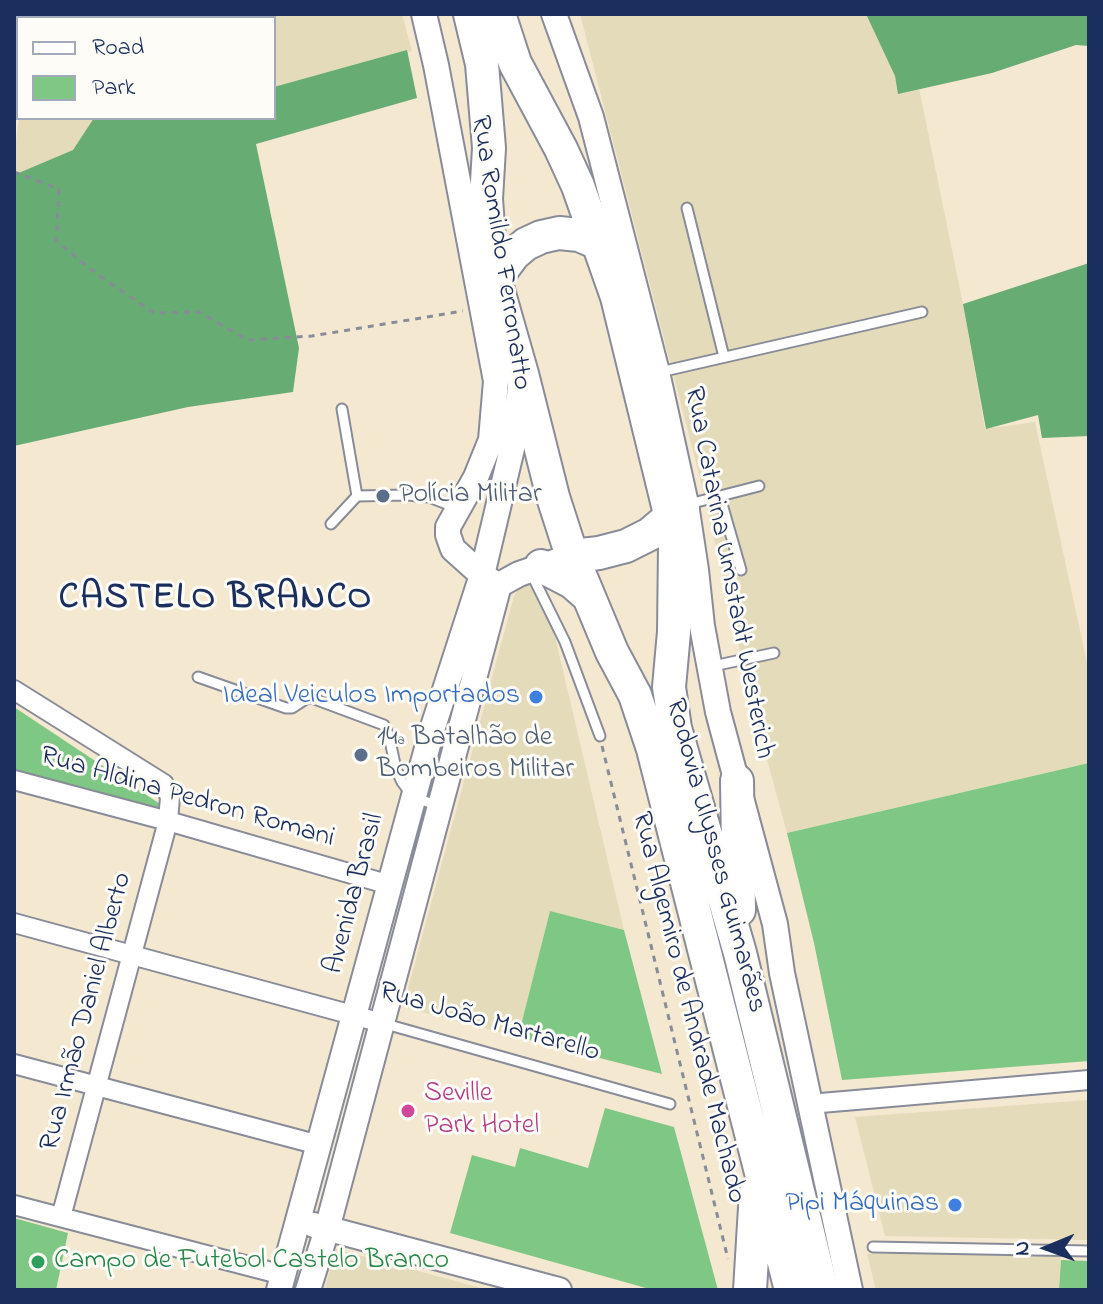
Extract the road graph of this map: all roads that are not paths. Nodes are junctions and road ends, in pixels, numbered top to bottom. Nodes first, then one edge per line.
1 (424, 14) edge
2 (470, 14) edge
3 (499, 14) edge
4 (554, 14) edge
5 (687, 208) dead end
6 (612, 249) junction
7 (496, 283) junction
8 (922, 312) dead end
9 (724, 357) junction
10 (657, 372) junction
11 (522, 374) junction
12 (342, 409) dead end
13 (759, 486) dead end
14 (357, 496) junction
15 (720, 497) junction
16 (459, 510) junction
17 (679, 511) junction
18 (331, 524) dead end
19 (572, 556) junction
20 (535, 568) junction
21 (741, 570) dead end
22 (490, 580) junction
23 (589, 597) junction
24 (774, 653) dead end
25 (710, 667) junction
26 (198, 677) dead end
27 (14, 690) edge
28 (600, 736) road end
29 (14, 780) edge
30 (737, 781) junction
31 (413, 797) junction
32 (439, 806) junction
33 (168, 821) junction
34 (390, 885) junction
35 (14, 923) edge
36 (740, 953) junction
37 (132, 954) junction
38 (353, 1015) junction
39 (382, 1023) junction
40 (14, 1064) edge
41 (1089, 1080) edge
42 (97, 1085) junction
43 (670, 1104) dead end
44 (809, 1104) junction
45 (319, 1145) junction
46 (757, 1159) junction
47 (14, 1205) edge
48 (61, 1217) junction
49 (298, 1221) junction
50 (327, 1229) junction
51 (873, 1247) dead end
52 (1089, 1251) edge
53 (281, 1282) edge
54 (308, 1290) edge
55 (559, 1290) edge
56 (750, 1290) edge
57 (791, 1290) edge
58 (822, 1290) edge
59 (850, 1290) edge

1 - 16 street, Rua Romildo Ferronatto
2 - 7 highway, Rodovia Ulysses Guimarães
3 - 6 highway, Rodovia Ulysses Guimarães
4 - 6 street, Rua Catarina Umstadt Westerich
5 - 9 lane
6 - 7 highway
6 - 10 street, Rua Catarina Umstadt Westerich
6 - 17 highway, Rodovia Ulysses Guimarães
7 - 11 highway, Rodovia Ulysses Guimarães
8 - 9 lane
9 - 10 lane
10 - 17 street, Rua Catarina Umstadt Westerich
11 - 19 highway, Rodovia Ulysses Guimarães
11 - 22 street, Avenida Brasil
12 - 14 lane
13 - 15 lane
14 - 16 lane
14 - 18 lane
15 - 17 lane
15 - 21 lane
16 - 22 street, Rua Romildo Ferronatto
17 - 19 highway
17 - 25 street, Rua Catarina Umstadt Westerich
17 - 36 highway, Rodovia Ulysses Guimarães
19 - 20 street
19 - 23 highway, Rodovia Ulysses Guimarães
20 - 22 street
20 - 23 highway
20 - 28 lane
22 - 31 street, Avenida Brasil
22 - 32 street, Avenida Brasil
23 - 46 highway, Rodovia Ulysses Guimarães
24 - 25 lane
25 - 30 street, Rua Catarina Umstadt Westerich
26 - 31 lane
27 - 33 street
29 - 33 street, Rua Aldina Pedron Romani
30 - 36 highway
30 - 44 street, Rua Catarina Umstadt Westerich
31 - 32 lane
31 - 34 street, Avenida Brasil
32 - 39 street, Avenida Brasil
33 - 34 street, Rua Aldina Pedron Romani
33 - 37 street, Rua Irmão Daniel Alberto
34 - 38 street, Avenida Brasil
35 - 37 street, Rua João Martarello
36 - 58 highway, Rodovia Ulysses Guimarães
37 - 38 street, Rua João Martarello
37 - 42 street, Rua Irmão Daniel Alberto
38 - 39 street, Rua João Martarello
38 - 45 street, Avenida Brasil
39 - 43 lane, Rua João Martarello
39 - 50 street, Avenida Brasil
40 - 42 street
41 - 44 street
42 - 45 street
42 - 48 street, Rua Irmão Daniel Alberto
44 - 59 street, Rua Catarina Umstadt Westerich
45 - 49 street, Avenida Brasil
46 - 56 highway
46 - 57 highway, Rodovia Ulysses Guimarães
47 - 48 street
48 - 53 street
49 - 50 street
49 - 53 street, Avenida Brasil
50 - 54 street, Avenida Brasil
50 - 55 street
51 - 52 lane

